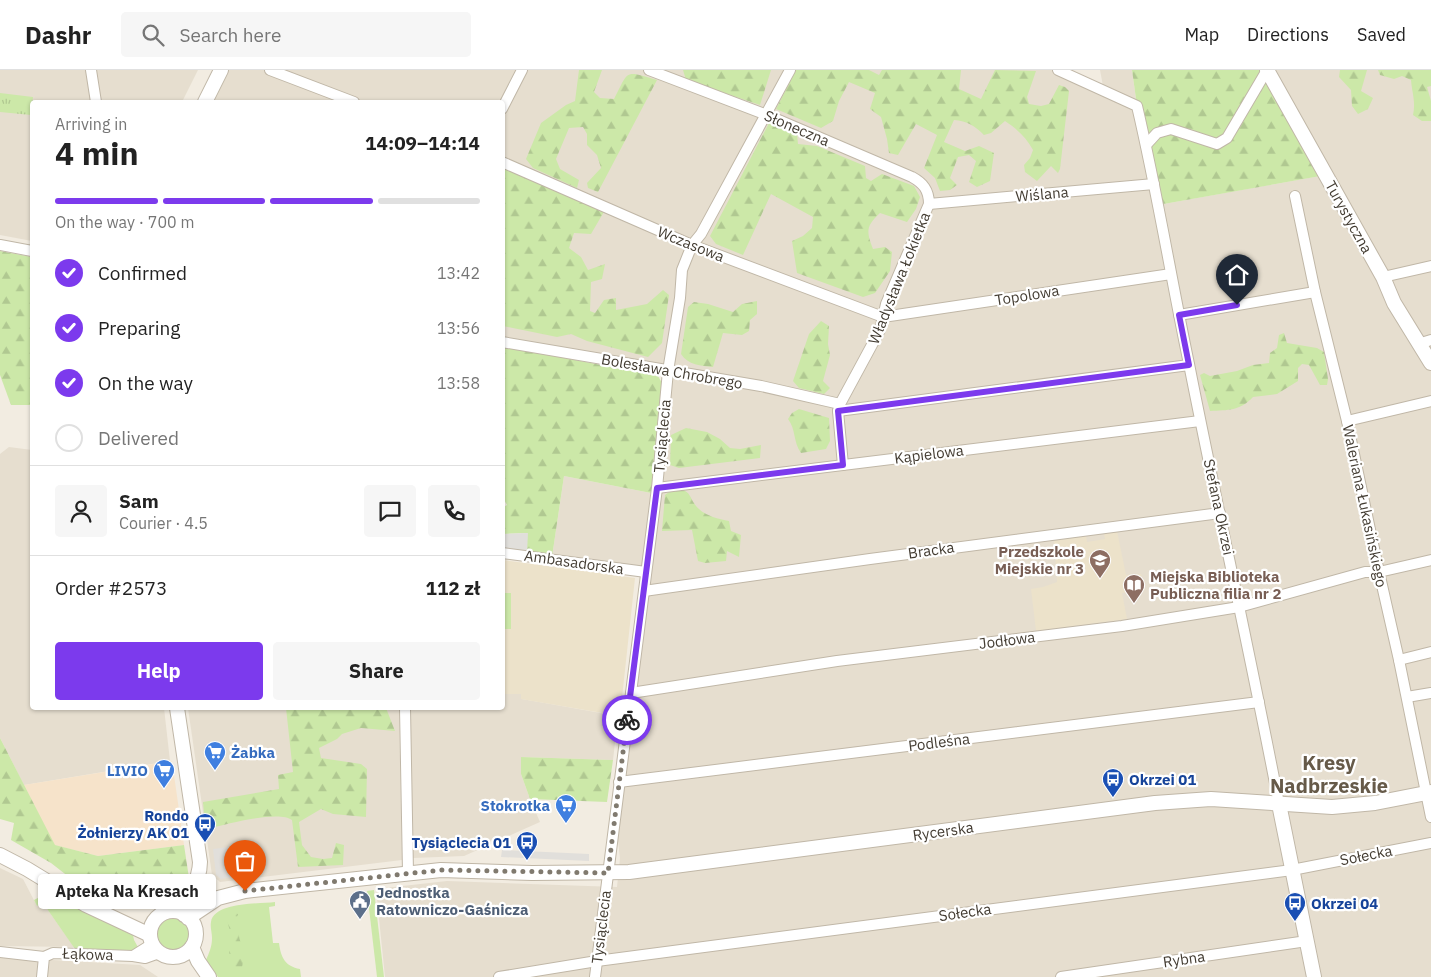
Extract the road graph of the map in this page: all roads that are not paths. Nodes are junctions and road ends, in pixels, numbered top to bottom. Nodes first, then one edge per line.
1 (91, 70) edge
2 (221, 70) edge
3 (270, 70) edge
4 (522, 70) edge
5 (649, 70) edge
6 (790, 70) edge
7 (1058, 70) edge
8 (1267, 70) edge
9 (96, 100) edge
10 (206, 100) edge
11 (349, 100) edge
12 (505, 103) edge
13 (767, 115) junction
14 (1146, 145) junction
15 (505, 163) edge
16 (1154, 184) junction
17 (1296, 196) dead end
18 (929, 204) junction
19 (0, 245) edge
20 (692, 245) junction
21 (30, 251) edge
22 (1431, 266) edge
23 (1171, 274) junction
24 (1383, 277) junction
25 (1315, 292) junction
26 (1179, 315) junction
27 (883, 317) junction
28 (1425, 342) edge
29 (505, 343) edge
30 (1431, 364) edge
31 (1189, 365) junction
32 (668, 371) junction
33 (1431, 401) edge
34 (839, 408) junction
35 (1200, 421) junction
36 (1347, 421) junction
37 (843, 465) junction
38 (657, 488) junction
39 (1220, 513) junction
40 (505, 552) edge
41 (1431, 560) edge
42 (646, 572) junction
43 (1379, 572) junction
44 (644, 592) junction
45 (1240, 607) junction
46 (1431, 652) edge
47 (1399, 660) junction
48 (631, 693) junction
49 (1431, 693) edge
50 (1407, 697) junction
51 (1259, 702) junction
52 (177, 710) edge
53 (405, 710) edge
54 (619, 782) junction
55 (1429, 792) edge
56 (1279, 804) junction
57 (1431, 817) edge
58 (1431, 843) edge
59 (0, 855) edge
60 (1292, 870) junction
61 (408, 873) junction
62 (608, 873) junction
63 (195, 884) junction
64 (223, 897) junction
65 (113, 916) junction
66 (184, 918) junction
67 (156, 920) junction
68 (1307, 942) junction
69 (154, 944) junction
70 (192, 947) junction
71 (0, 952) edge
72 (44, 956) junction
73 (179, 956) junction
74 (597, 961) junction
75 (42, 977) edge
76 (199, 977) edge
77 (209, 977) edge
78 (499, 977) edge
79 (595, 977) edge
80 (1061, 977) edge
81 (1314, 977) edge

1 - 9 street
2 - 10 street
3 - 11 street
4 - 12 street
5 - 13 street, Słoneczna
6 - 13 street, Tysiąclecia
7 - 14 street, Stefana Okrzei
8 - 14 street
8 - 24 street, Turystyczna
13 - 18 street, Słoneczna
13 - 20 street, Tysiąclecia
14 - 16 street, Stefana Okrzei
15 - 20 street, Wczasowa
16 - 18 street, Wiślana
16 - 23 street, Stefana Okrzei
17 - 25 street, Waleriana Łukasińskiego
18 - 27 street, Władysława Łokietka
19 - 21 street
20 - 27 street, Wczasowa
20 - 32 street, Tysiąclecia
22 - 24 street
23 - 26 street, Stefana Okrzei
23 - 27 street, Topolowa
24 - 28 street, Turystyczna
25 - 26 street
25 - 36 street, Waleriana Łukasińskiego
26 - 31 street, Stefana Okrzei
27 - 34 street, Władysława Łokietka
28 - 30 street, Turystyczna
29 - 32 street, Bolesława Chrobrego
31 - 34 street
31 - 35 street, Stefana Okrzei
32 - 34 street, Bolesława Chrobrego
32 - 38 street, Tysiąclecia
33 - 36 street
34 - 37 street
35 - 37 street, Kąpielowa
35 - 39 street, Stefana Okrzei
36 - 43 street, Waleriana Łukasińskiego
37 - 38 street, Kąpielowa
38 - 42 street, Tysiąclecia
39 - 44 street, Bracka
39 - 45 street, Stefana Okrzei
40 - 42 street, Ambasadorska
41 - 43 street, Jodłowa
42 - 44 street, Tysiąclecia
43 - 45 street, Jodłowa
43 - 47 street, Waleriana Łukasińskiego
44 - 48 street, Tysiąclecia
45 - 48 street, Jodłowa
45 - 51 street, Stefana Okrzei
46 - 47 street
47 - 50 street, Waleriana Łukasińskiego
48 - 54 street, Tysiąclecia
49 - 50 street
50 - 55 street, Waleriana Łukasińskiego
51 - 54 street, Podleśna
51 - 56 street, Stefana Okrzei
52 - 63 street
53 - 61 street
54 - 62 street, Tysiąclecia
55 - 56 street, Rycerska
55 - 57 street, Waleriana Łukasińskiego
56 - 60 street, Stefana Okrzei
56 - 62 street, Rycerska
58 - 60 street, Sołecka
59 - 65 street
60 - 68 street, Stefana Okrzei
60 - 74 street, Sołecka
61 - 62 street, Rycerska
61 - 64 street, Rycerska
62 - 74 street, Tysiąclecia
63 - 64 street
63 - 66 street
64 - 66 street
65 - 67 street
65 - 69 street
66 - 67 street
66 - 70 street
67 - 69 street
68 - 80 street, Rybna
68 - 81 street, Stefana Okrzei
69 - 72 street, Łąkowa
69 - 73 street
70 - 73 street
70 - 77 street
71 - 72 street, Łąkowa
72 - 75 street, Łąkowa
73 - 76 street
74 - 78 street, Sołecka
74 - 79 street, Tysiąclecia

